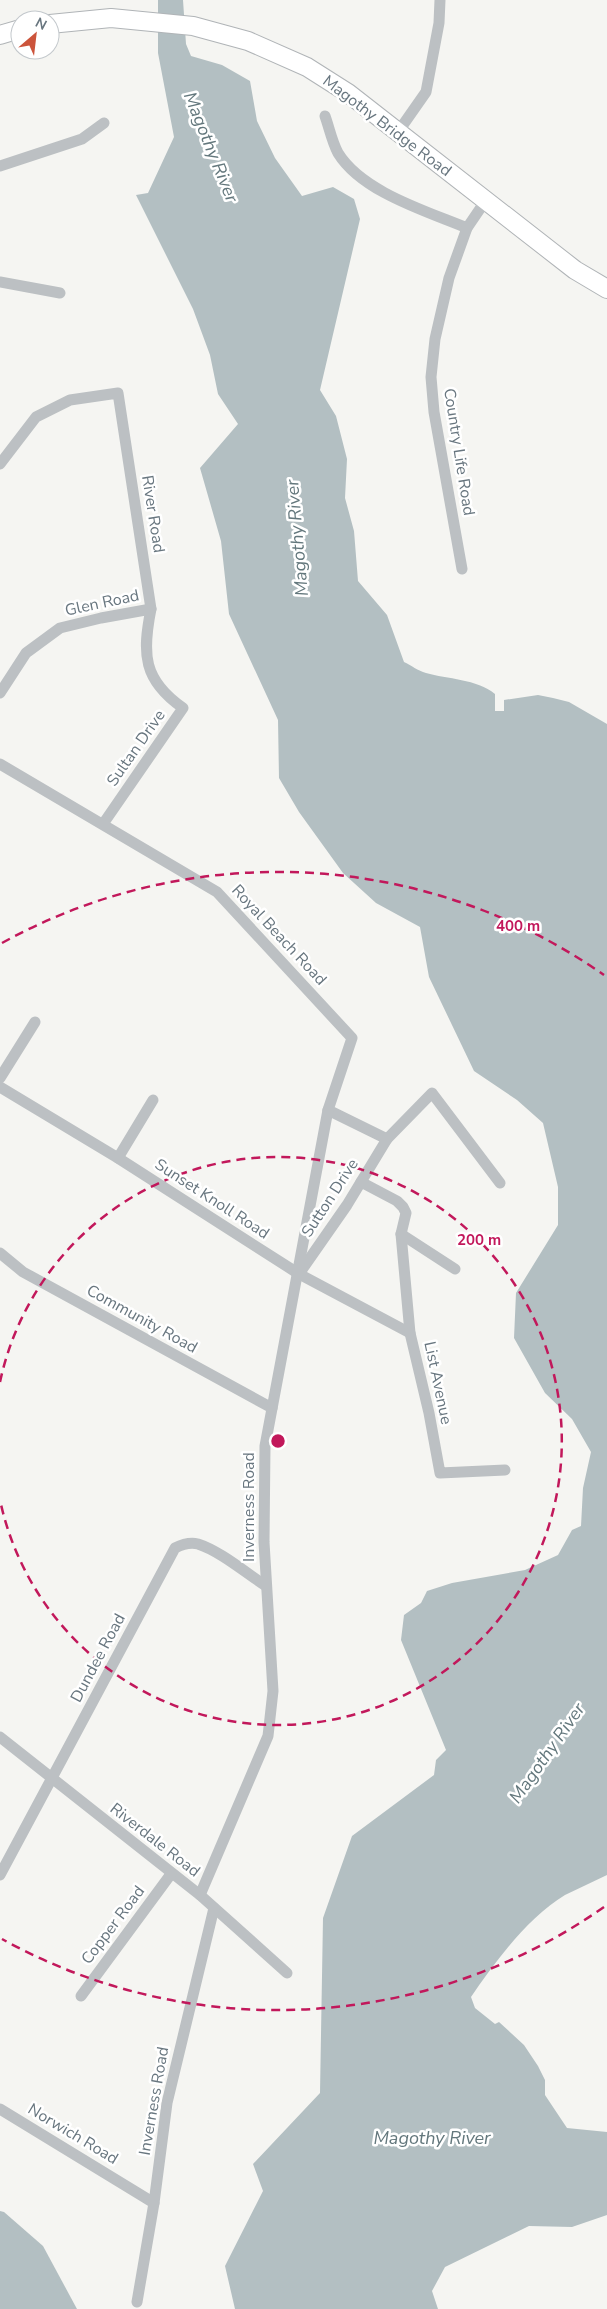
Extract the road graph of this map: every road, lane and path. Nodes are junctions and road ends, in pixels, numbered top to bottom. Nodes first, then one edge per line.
1 (440, 0) edge
2 (60, 23) edge
3 (325, 116) dead end
4 (104, 123) dead end
5 (398, 132) junction
6 (0, 166) edge
7 (486, 200) junction
8 (466, 228) junction
9 (0, 282) edge
10 (607, 289) edge
11 (60, 293) dead end
12 (0, 464) edge
13 (462, 570) dead end
14 (151, 610) junction
15 (145, 639) joint
16 (0, 694) edge
17 (0, 764) edge
18 (103, 824) junction
19 (35, 1022) dead end
20 (0, 1078) edge
21 (0, 1087) edge
22 (153, 1100) dead end
23 (328, 1110) junction
24 (387, 1139) junction
25 (118, 1158) junction
26 (361, 1182) junction
27 (500, 1183) dead end
28 (401, 1234) junction
29 (0, 1253) edge
30 (455, 1269) dead end
31 (299, 1274) junction
32 (410, 1333) junction
33 (272, 1408) junction
34 (505, 1470) dead end
35 (266, 1586) junction
36 (0, 1737) edge
37 (53, 1779) junction
38 (0, 1874) edge
39 (171, 1874) junction
40 (200, 1895) junction
41 (214, 1908) junction
42 (287, 1973) dead end
43 (81, 1996) dead end
44 (0, 2109) edge
45 (154, 2203) junction
46 (137, 2302) dead end

1 - 5 street
2 - 5 main road, Magothy Bridge Road
3 - 8 street
4 - 6 street
5 - 7 main road, Magothy Bridge Road
7 - 8 street, Country Life Road
7 - 10 main road, Magothy Bridge Road
8 - 13 street, Country Life Road
9 - 11 street
12 - 14 street, River Road
14 - 15 street, River Road
14 - 16 street, Glen Road
15 - 18 street, Sultan Drive
17 - 18 street, Royal Beach Road
18 - 23 street, Royal Beach Road
19 - 20 street
21 - 25 street, Sunset Knoll Road
22 - 25 street
23 - 24 street
23 - 31 street, Inverness Road
24 - 26 street, Sutton Drive
24 - 27 street, Sutton Drive
25 - 31 street, Sunset Knoll Road
26 - 28 street, List Avenue
26 - 31 street, Sutton Drive
28 - 30 street
28 - 32 street, List Avenue
29 - 33 street, Community Road
31 - 32 street, Sunset Knoll Road
31 - 33 street, Inverness Road
32 - 34 street, List Avenue
33 - 35 street, Inverness Road
35 - 37 street, Dundee Road
35 - 40 street, Inverness Road
36 - 37 street, Riverdale Road
37 - 38 street, Dundee Road
37 - 39 street, Riverdale Road
39 - 40 street, Riverdale Road
39 - 43 street, Copper Road
40 - 41 street, Riverdale Road
41 - 42 street, Riverdale Road
41 - 45 street, Inverness Road
44 - 45 street, Norwich Road
45 - 46 street, Inverness Road

